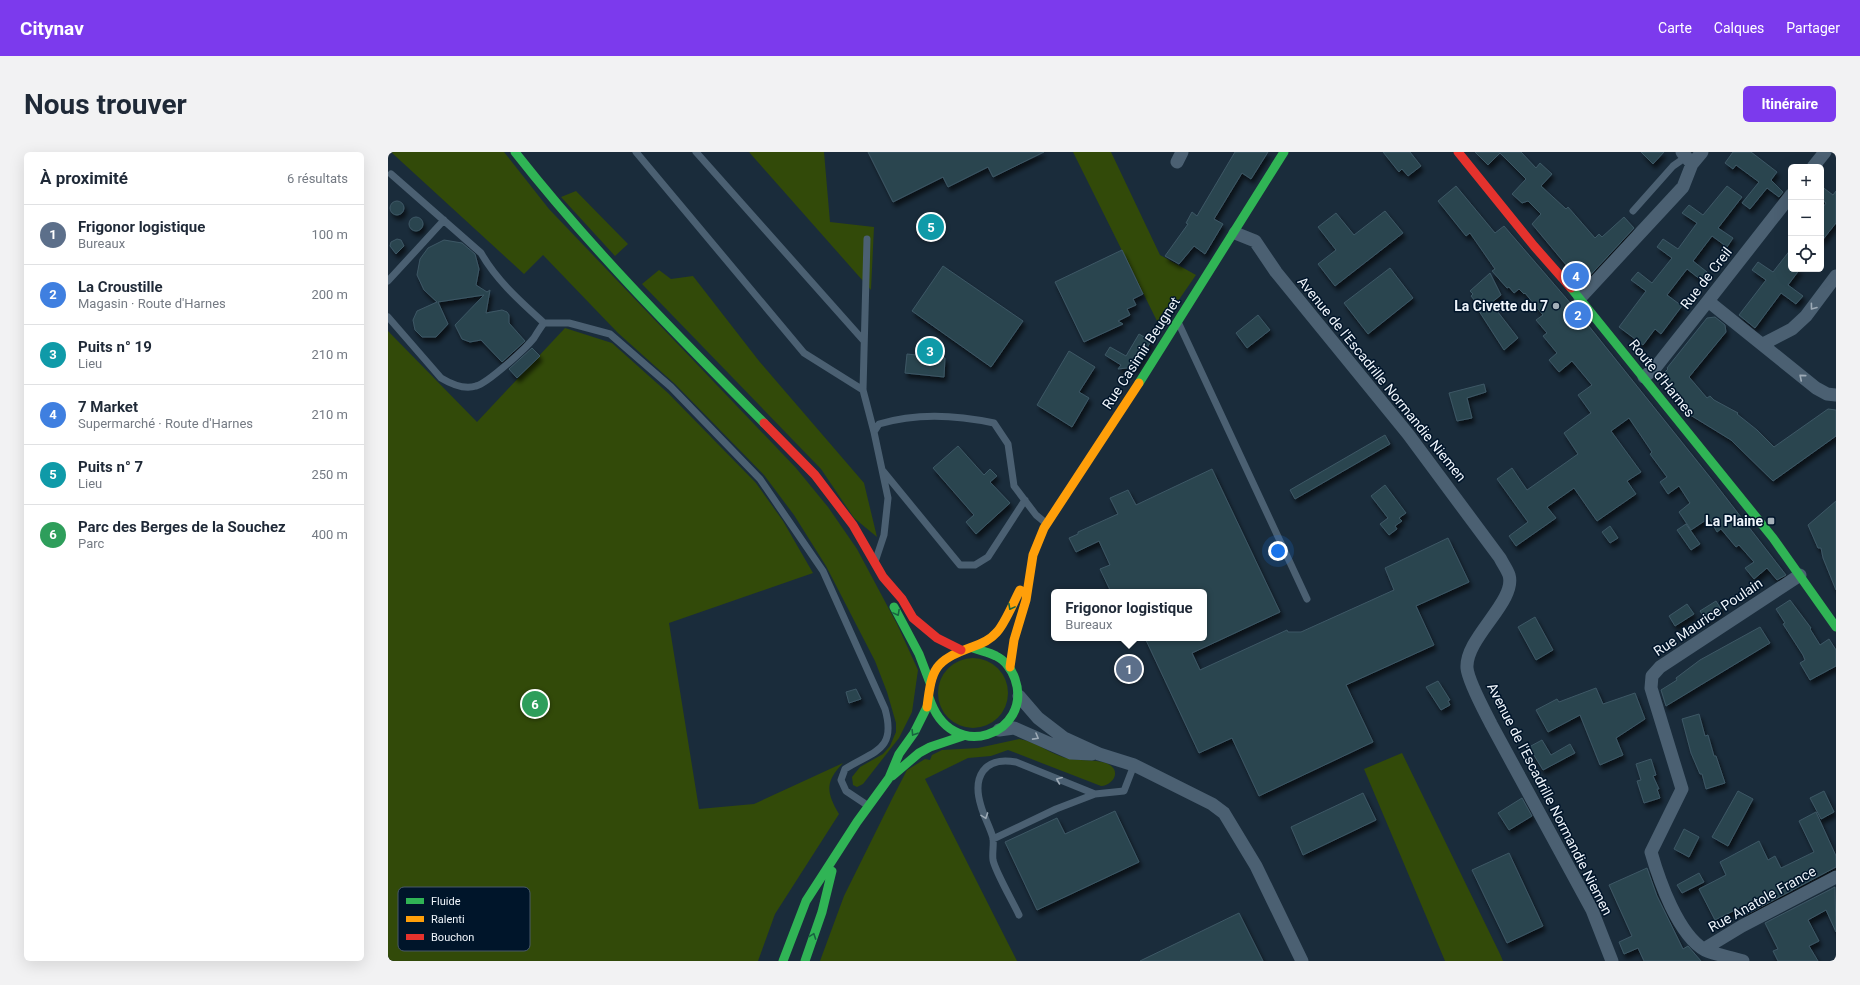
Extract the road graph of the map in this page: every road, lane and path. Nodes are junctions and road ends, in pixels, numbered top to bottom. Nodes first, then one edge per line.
1 (515, 152) edge
2 (636, 152) edge
3 (696, 152) edge
4 (1284, 152) edge
5 (1458, 152) edge
6 (1702, 152) edge
7 (1825, 152) edge
8 (1687, 158) edge
9 (1815, 164) edge
10 (391, 174) dead end
11 (1788, 199) edge
12 (1633, 211) dead end
13 (444, 220) junction
14 (1235, 233) junction
15 (867, 239) dead end
16 (1836, 276) edge
17 (388, 281) edge
18 (1580, 298) junction
19 (1708, 302) junction
20 (388, 317) edge
21 (544, 322) junction
22 (1178, 322) junction
23 (864, 341) junction
24 (1763, 344) junction
25 (1644, 377) junction
26 (863, 390) junction
27 (1836, 395) edge
28 (874, 432) junction
29 (882, 469) junction
30 (1025, 500) junction
31 (1047, 524) junction
32 (875, 563) junction
33 (1029, 572) junction
34 (1800, 575) junction
35 (883, 577) junction
36 (1307, 599) dead end
37 (1836, 627) edge
38 (973, 648) junction
39 (961, 650) junction
40 (1010, 667) junction
41 (930, 683) junction
42 (1019, 696) junction
43 (929, 698) junction
44 (999, 730) junction
45 (963, 736) junction
46 (1099, 754) junction
47 (1134, 765) junction
48 (889, 778) junction
49 (1095, 794) junction
50 (869, 806) junction
51 (993, 839) junction
52 (836, 856) junction
53 (1836, 877) edge
54 (1019, 915) dead end
55 (1704, 949) junction
56 (783, 961) edge
57 (805, 961) edge
58 (1302, 961) edge
59 (1612, 961) edge
60 (1743, 961) edge

1 - 32 main road
2 - 26 lane
3 - 23 lane
4 - 14 main road, Rue Casimir Beugnet
5 - 18 main road, Route d'Harnes
6 - 8 street
7 - 9 street
8 - 12 lane
8 - 18 street
10 - 13 lane
11 - 19 street, Rue de Creil
13 - 17 lane
13 - 21 lane
14 - 22 main road, Rue Casimir Beugnet
14 - 59 street, Avenue de l'Escadrille Normandie Niemen
15 - 23 lane
16 -> 24 street
18 - 25 main road, Route d'Harnes
19 - 24 street
19 - 25 street, Rue de Creil
20 - 21 lane
21 - 50 lane
22 - 31 main road, Rue Casimir Beugnet
22 - 36 lane
23 - 26 lane
27 -> 24 street
25 - 34 main road, Route d'Harnes
26 - 28 lane
28 - 29 lane
28 - 30 lane
29 - 30 lane
29 - 32 lane
30 - 31 lane
31 - 33 main road, Rue Casimir Beugnet
32 - 35 main road
33 -> 38 main road
33 - 40 main road
34 - 37 main road, Route d'Harnes
34 - 55 street, Rue Maurice Poulain
35 - 39 main road
35 -> 41 main road
38 - 39 main road
38 - 40 main road
39 - 41 main road
40 - 42 main road
41 - 43 main road
42 - 44 main road
42 - 46 street
43 - 45 main road
43 -> 48 main road
44 - 45 main road
44 -> 46 street
45 - 48 main road
46 - 47 street
47 - 49 lane
47 - 58 street
48 - 50 main road
49 - 51 lane
49 -> 51 lane
50 - 52 main road
51 - 54 lane
52 - 56 main road
57 -> 52 main road
53 - 55 street, Rue Anatole France
55 - 60 street

